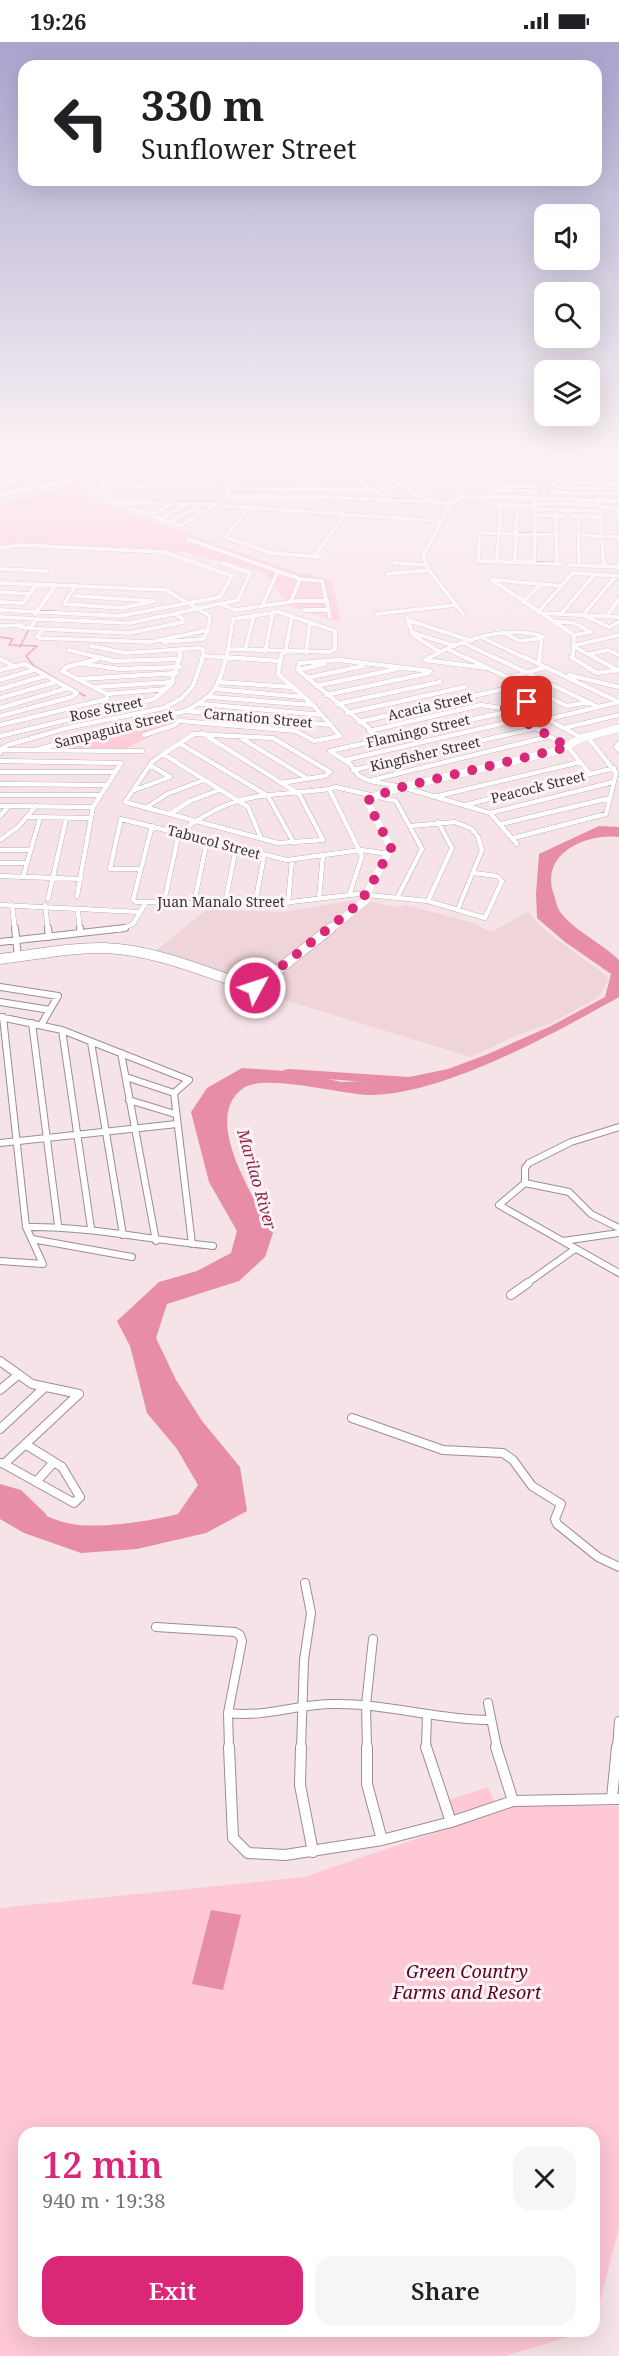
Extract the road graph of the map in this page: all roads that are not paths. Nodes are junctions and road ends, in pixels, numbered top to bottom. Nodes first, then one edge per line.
1 (188, 560) edge
2 (233, 560) edge
3 (246, 560) edge
4 (424, 560) edge
5 (478, 560) edge
6 (534, 560) edge
7 (559, 560) edge
8 (579, 560) edge
9 (604, 560) edge
10 (497, 561) joint
11 (515, 562) joint
12 (223, 563) junction
13 (394, 563) dead end
14 (534, 563) junction
15 (426, 565) junction
16 (570, 565) dead end
17 (579, 565) junction
18 (210, 567) junction
19 (604, 567) junction
20 (619, 567) edge
21 (0, 569) edge
22 (429, 570) junction
23 (47, 571) dead end
24 (278, 571) junction
25 (387, 574) dead end
26 (594, 575) junction
27 (617, 576) edge
28 (300, 579) junction
29 (0, 582) edge
30 (519, 583) junction
31 (37, 584) junction
32 (56, 585) junction
33 (540, 585) junction
34 (75, 586) junction
35 (561, 586) junction
36 (533, 591) junction
37 (0, 592) edge
38 (30, 594) junction
39 (76, 596) dead end
40 (619, 599) edge
41 (291, 601) junction
42 (327, 601) junction
43 (0, 602) edge
44 (523, 602) junction
45 (190, 603) junction
46 (221, 604) junction
47 (455, 604) junction
48 (262, 606) junction
49 (199, 609) junction
50 (0, 610) edge
51 (306, 610) dead end
52 (37, 612) junction
53 (273, 612) junction
54 (539, 613) junction
55 (175, 614) junction
56 (377, 614) dead end
57 (463, 614) dead end
58 (561, 614) junction
59 (254, 615) junction
60 (583, 615) junction
61 (606, 616) junction
62 (0, 617) edge
63 (292, 617) junction
64 (619, 617) edge
65 (32, 618) junction
66 (553, 621) junction
67 (310, 622) junction
68 (619, 622) edge
69 (0, 626) edge
70 (20, 627) junction
71 (30, 628) junction
72 (43, 629) junction
73 (208, 630) junction
74 (412, 632) junction
75 (506, 634) junction
76 (574, 635) junction
77 (619, 635) edge
78 (612, 637) junction
79 (542, 638) junction
80 (483, 639) junction
81 (472, 641) junction
82 (619, 641) edge
83 (146, 643) junction
84 (464, 643) junction
85 (92, 646) dead end
86 (455, 646) junction
87 (573, 646) junction
88 (226, 649) junction
89 (447, 649) junction
90 (69, 650) dead end
91 (181, 650) junction
92 (245, 650) junction
93 (265, 652) junction
94 (440, 652) junction
95 (284, 653) junction
96 (306, 653) junction
97 (589, 654) junction
98 (619, 655) edge
99 (203, 656) junction
100 (462, 657) junction
101 (98, 658) junction
102 (180, 658) junction
103 (224, 658) junction
104 (0, 659) edge
105 (279, 661) junction
106 (81, 663) junction
107 (539, 663) junction
108 (370, 664) junction
109 (448, 664) junction
110 (14, 666) junction
111 (180, 666) junction
112 (546, 667) junction
113 (403, 668) junction
114 (486, 668) junction
115 (0, 670) edge
116 (34, 670) junction
117 (618, 670) edge
118 (527, 673) junction
119 (559, 673) junction
120 (177, 674) junction
121 (45, 676) junction
122 (307, 678) junction
123 (508, 678) junction
124 (0, 680) edge
125 (78, 680) junction
126 (56, 682) junction
127 (173, 682) junction
128 (218, 682) junction
129 (440, 682) dead end
130 (619, 682) edge
131 (613, 683) junction
132 (316, 686) junction
133 (92, 687) junction
134 (293, 687) junction
135 (465, 687) dead end
136 (619, 687) edge
137 (68, 688) junction
138 (591, 688) junction
139 (0, 689) edge
140 (167, 689) junction
141 (216, 689) junction
142 (107, 694) junction
143 (326, 695) junction
144 (210, 697) junction
145 (302, 697) junction
146 (0, 700) edge
147 (589, 702) junction
148 (619, 702) edge
149 (201, 704) junction
150 (336, 704) junction
151 (132, 705) junction
152 (313, 705) junction
153 (6, 706) junction
154 (598, 707) junction
155 (0, 708) edge
156 (503, 710) junction
157 (185, 711) junction
158 (527, 711) junction
159 (16, 712) junction
160 (43, 713) junction
161 (142, 713) junction
162 (347, 713) junction
163 (322, 715) junction
164 (619, 715) edge
165 (0, 716) edge
166 (172, 716) junction
167 (549, 719) junction
168 (55, 720) junction
169 (518, 720) junction
170 (153, 721) junction
171 (182, 721) junction
172 (359, 722) junction
173 (0, 725) edge
174 (331, 725) junction
175 (564, 728) junction
176 (532, 729) junction
177 (618, 729) edge
178 (371, 730) junction
179 (202, 733) junction
180 (144, 735) dead end
181 (237, 735) junction
182 (0, 736) edge
183 (547, 737) junction
184 (584, 737) junction
185 (380, 740) junction
186 (179, 743) junction
187 (619, 743) edge
188 (568, 747) junction
189 (35, 750) junction
190 (619, 750) edge
191 (0, 751) edge
192 (142, 751) dead end
193 (163, 754) junction
194 (345, 760) junction
195 (0, 761) edge
196 (580, 762) junction
197 (150, 765) junction
198 (614, 768) junction
199 (353, 770) junction
200 (0, 772) edge
201 (116, 772) junction
202 (590, 774) junction
203 (308, 779) junction
204 (204, 780) junction
205 (370, 781) junction
206 (613, 782) junction
207 (281, 783) junction
208 (0, 784) edge
209 (108, 785) junction
210 (402, 787) junction
211 (329, 789) junction
212 (219, 790) junction
213 (132, 791) junction
214 (299, 794) junction
215 (0, 795) edge
216 (101, 795) junction
217 (377, 795) junction
218 (268, 796) junction
219 (432, 798) junction
220 (610, 798) junction
221 (235, 800) junction
222 (0, 806) edge
223 (9, 806) junction
224 (36, 806) junction
225 (462, 806) junction
226 (93, 807) junction
227 (146, 808) junction
228 (490, 813) junction
229 (170, 814) junction
230 (0, 816) edge
231 (28, 817) junction
232 (40, 818) junction
233 (91, 818) junction
234 (66, 819) junction
235 (195, 821) junction
236 (438, 822) junction
237 (501, 825) junction
238 (152, 826) junction
239 (411, 826) junction
240 (179, 833) junction
241 (261, 838) junction
242 (513, 838) junction
243 (0, 840) edge
244 (207, 840) junction
245 (294, 843) junction
246 (518, 844) dead end
247 (236, 848) junction
248 (0, 850) edge
249 (31, 850) junction
250 (360, 850) junction
251 (389, 854) junction
252 (323, 855) junction
253 (264, 856) junction
254 (292, 860) junction
255 (0, 863) edge
256 (27, 863) junction
257 (141, 869) junction
258 (474, 873) junction
259 (0, 876) edge
260 (23, 877) junction
261 (52, 878) junction
262 (81, 879) junction
263 (350, 893) junction
264 (366, 894) junction
265 (77, 896) dead end
266 (398, 896) junction
267 (319, 898) junction
268 (48, 899) dead end
269 (146, 902) junction
270 (164, 902) junction
271 (428, 902) junction
272 (194, 903) junction
273 (225, 903) junction
274 (288, 903) junction
275 (255, 904) junction
276 (0, 905) edge
277 (12, 905) junction
278 (45, 905) junction
279 (458, 909) junction
280 (78, 910) junction
281 (140, 912) junction
282 (80, 933) junction
283 (49, 937) junction
284 (16, 940) junction
285 (0, 942) edge
286 (18, 957) junction
287 (0, 959) edge
288 (0, 987) edge
289 (0, 1002) edge
290 (50, 1010) junction
291 (1, 1017) edge
292 (32, 1023) junction
293 (41, 1025) junction
294 (62, 1030) junction
295 (91, 1042) junction
296 (121, 1053) junction
297 (126, 1077) junction
298 (174, 1093) junction
299 (129, 1100) junction
300 (175, 1114) junction
301 (177, 1124) junction
302 (619, 1127) edge
303 (136, 1128) junction
304 (107, 1131) junction
305 (77, 1134) junction
306 (46, 1137) junction
307 (15, 1141) junction
308 (0, 1143) edge
309 (525, 1183) junction
310 (58, 1226) junction
311 (26, 1227) junction
312 (91, 1228) junction
313 (619, 1228) edge
314 (619, 1233) edge
315 (123, 1235) junction
316 (32, 1239) junction
317 (156, 1241) junction
318 (563, 1242) junction
319 (192, 1244) junction
320 (213, 1246) dead end
321 (575, 1250) junction
322 (132, 1257) dead end
323 (0, 1261) edge
324 (619, 1273) edge
325 (511, 1295) dead end
326 (0, 1361) edge
327 (18, 1375) junction
328 (44, 1388) junction
329 (0, 1390) edge
330 (352, 1418) dead end
331 (0, 1429) edge
332 (25, 1444) junction
333 (54, 1462) junction
334 (2, 1463) edge
335 (36, 1482) junction
336 (619, 1567) edge
337 (305, 1583) dead end
338 (156, 1627) dead end
339 (373, 1639) dead end
340 (488, 1703) dead end
341 (366, 1705) junction
342 (302, 1709) junction
343 (228, 1713) junction
344 (427, 1714) junction
345 (489, 1720) junction
346 (619, 1721) edge
347 (616, 1798) edge
348 (513, 1801) junction
349 (451, 1822) junction
350 (382, 1840) junction
351 (313, 1852) junction

1 - 18 street
2 - 12 street
3 - 24 street
4 - 15 street
5 - 10 street
6 - 14 street
7 - 14 street
8 - 17 street
9 - 19 street
10 - 11 street
11 - 14 street
12 - 18 street
12 - 46 street
13 - 15 street
15 - 22 street
16 - 17 street
17 - 19 street
18 - 45 street
19 - 20 street
21 - 23 street
22 - 25 street
22 - 47 street
24 - 28 street
24 - 48 street
26 - 27 street
26 - 35 street
26 - 58 street
27 - 60 street
28 - 41 street
28 - 42 street
29 - 31 street
30 - 33 street
30 - 36 street
30 - 44 street
31 - 32 street
31 - 38 street
32 - 34 street
32 - 52 street
33 - 35 street
33 - 36 street
34 - 39 street
34 - 45 street
35 - 54 street
36 - 44 street
37 - 38 street
38 - 43 street
40 - 61 street
41 - 42 street
41 - 48 street
42 - 51 street
44 - 54 street
45 - 49 street
45 - 52 street
46 - 48 street
46 - 49 street
47 - 56 street
47 - 57 street
49 - 55 street
49 - 73 street
50 - 52 street
52 - 65 street
53 - 59 street
53 - 63 street
53 - 93 street
54 - 58 street
54 - 66 street
55 - 65 street
55 - 72 street
58 - 60 street
59 - 88 street, Sampaguita Street
59 - 92 street
60 - 61 street
60 - 68 street
61 - 64 street
62 - 65 street
63 - 67 street
63 - 95 street
65 - 70 street
65 - 71 street
66 - 76 street
66 - 76 street
67 - 96 street
67 - 96 street
69 - 70 street
70 - 71 street
71 - 72 street
72 - 83 street
73 - 83 street
73 - 83 street
74 - 81 street
74 - 86 street
74 - 94 street
75 - 79 street
75 - 79 street
75 - 80 street
76 - 87 street
77 - 78 street
78 - 82 street
78 - 87 street
79 - 107 street
80 - 81 street
80 - 107 street
81 - 84 street
84 - 86 street
84 - 118 street
85 - 91 street
86 - 89 street
87 - 97 street
87 - 117 street
88 - 92 street
88 - 103 street, Sampaguita Street
89 - 94 street
89 - 100 street
90 - 101 street
91 - 99 street
91 - 102 street, Rose Street
92 - 93 street
93 - 95 street
94 - 109 street
95 - 96 street
95 - 105 street
97 - 98 street
97 - 117 street
99 - 103 street
99 - 161 street
100 - 109 street
100 - 114 street
101 - 102 street
101 - 106 street
102 - 111 street, Rose Street
103 - 105 street
103 - 128 street, Sampaguita Street
104 - 110 street
105 - 134 street
106 - 111 street
106 - 125 street
107 - 112 street
108 - 113 street
108 - 122 street
108 - 122 street
109 - 114 street
110 - 115 street
110 - 116 street
111 - 120 street, Rose Street
112 - 118 street
112 - 119 street
113 - 132 street
113 - 143 street
114 - 123 street
116 - 121 street
116 - 124 street
118 - 123 street
118 - 147 street
119 - 131 street
119 - 138 street
120 - 125 street
120 - 127 street, Rose Street
121 - 126 street
121 - 139 street
122 - 132 street
123 - 147 street
125 - 133 street
126 - 137 street
126 - 146 street
127 - 133 street
127 - 140 street, Rose Street
128 - 134 street
128 - 141 street, Sampaguita Street
129 - 150 street
130 - 131 street
131 - 136 street
131 - 138 street
132 - 143 street
133 - 142 street
134 - 145 street
135 - 162 street
137 - 153 street
137 - 159 street
138 - 148 street
140 - 142 street
140 - 151 street, Rose Street
141 - 144 street, Sampaguita Street
141 - 145 street
142 - 160 street
143 - 150 street
144 - 149 street, Sampaguita Street
144 - 152 street
145 - 152 street
146 - 153 street
147 - 154 street
148 - 154 street
149 - 157 street, Sampaguita Street
149 - 163 street
150 - 162 street
151 - 161 street
151 - 168 street, Rose Street
152 - 163 street
153 - 155 street
153 - 159 street
154 - 167 street
156 - 158 street
156 - 169 street
156 - 178 street
156 - 185 street, Flamingo Street
157 - 166 street, Sampaguita Street
157 - 174 street, Carnation Street
158 - 167 street
158 - 172 street, Acacia Street
159 - 165 street
160 - 168 street
160 - 173 street
161 - 170 street
161 - 191 street
162 - 172 street
163 - 174 street
164 - 175 street
166 - 170 street, Sampaguita Street
166 - 171 street
167 - 175 street
168 - 182 street, Rose Street
169 - 176 street
169 - 194 street
170 - 189 street, Sampaguita Street
171 - 174 street
171 - 180 street
172 - 178 street
175 - 184 street
176 - 183 street
176 - 199 street, Kingfisher Street
177 - 184 main road
178 - 185 street
179 - 181 street
179 - 186 street
179 - 207 street
181 - 203 street
181 - 203 street
183 - 188 street
183 - 205 street
184 - 188 main road
184 - 198 street
185 - 194 street, Flamingo Street
186 - 193 street
186 - 218 street
187 - 190 street
188 - 196 street
188 - 210 main road
189 - 191 street
189 - 192 street
193 - 197 street
193 - 204 street
194 - 199 street
195 - 201 street
196 - 202 street
196 - 219 street
197 - 213 street
197 - 213 street
198 - 202 street, Peacock Street
198 - 206 street
199 - 205 street
200 - 201 street
201 - 209 street
202 - 225 street, Peacock Street
203 - 207 street
204 - 212 street
204 - 227 street
205 - 210 street
206 - 220 street
206 - 228 street
207 - 214 street
208 - 209 street
209 - 216 street
210 - 217 main road
210 - 219 street
211 - 214 street
211 - 217 street
211 - 250 street
212 - 221 street
212 - 229 street
213 - 227 street
214 - 218 street
214 - 245 street
215 - 216 street
216 - 226 street
217 - 239 street
217 - 251 main road
218 - 221 street
218 - 245 street
219 - 225 street
220 - 237 street
220 - 242 street
221 - 235 street
221 - 241 street
222 - 223 street
223 - 224 street
223 - 230 street
224 - 226 street
224 - 231 street
225 - 228 street
226 - 233 street
227 - 229 street
228 - 237 street
229 - 235 street
231 - 232 street
231 - 243 street
232 - 234 street
232 - 249 street
233 - 234 street
233 - 262 street
234 - 261 street
235 - 240 street
235 - 241 street
236 - 239 street
236 - 258 street
236 - 271 street
237 - 242 street
238 - 240 street, Tabucol Street
238 - 257 street
238 - 257 street, Tabucol Street
239 - 266 street
240 - 244 street, Tabucol Street
240 - 270 street
241 - 245 street
242 - 246 street
244 - 247 street, Tabucol Street
244 - 272 street
247 - 253 street, Tabucol Street
247 - 273 street
248 - 249 street
249 - 256 street
250 - 251 street, Tabucol Street
250 - 252 street, Tabucol Street
250 - 263 street
251 - 264 main road
252 - 254 street, Tabucol Street
252 - 267 street
253 - 254 street, Tabucol Street
253 - 275 street
254 - 274 street
255 - 256 street
256 - 260 street
257 - 269 street, Juan Manalo Street
258 - 279 street
258 - 279 street, Juan Manalo Street
259 - 260 street
260 - 261 street
261 - 262 street
261 - 268 street
262 - 265 street
263 - 264 street, Juan Manalo Street
263 - 267 street, Juan Manalo Street
264 - 266 street, Juan Manalo Street
264 - 286 main road
266 - 271 street, Juan Manalo Street
267 - 274 street, Juan Manalo Street
269 - 270 street, Juan Manalo Street
269 - 281 street
270 - 272 street, Juan Manalo Street
271 - 279 street, Juan Manalo Street
272 - 273 street, Juan Manalo Street
273 - 275 street, Juan Manalo Street
274 - 275 street, Juan Manalo Street
276 - 277 street
277 - 278 street
277 - 284 street
278 - 280 street
278 - 283 street
280 - 281 street
280 - 282 street
281 - 282 street
282 - 283 street
283 - 284 street
284 - 285 street
284 - 286 street
286 - 287 main road
288 - 290 street
289 - 290 street
290 - 293 street
291 - 292 street
291 - 307 street
292 - 293 street
292 - 306 street
293 - 294 street
294 - 295 street
294 - 305 street
295 - 296 street
295 - 304 street
296 - 297 street
296 - 298 street
297 - 298 street
297 - 299 street
298 - 300 street
299 - 300 street
299 - 303 street
300 - 301 street
301 - 303 street
301 - 319 street
302 - 309 street
303 - 304 street
303 - 317 street
304 - 305 street
304 - 315 street
305 - 306 street
305 - 312 street
306 - 307 street
306 - 310 street
307 - 308 street
307 - 311 street
309 - 313 street
309 - 318 street
310 - 311 street
310 - 312 street
311 - 316 street
312 - 315 street
314 - 318 street
315 - 317 street
316 - 322 street
316 - 323 street
317 - 319 street
318 - 321 street
319 - 320 street
321 - 324 street
321 - 325 street
326 - 327 street
327 - 328 street
327 - 329 street
328 - 331 street
328 - 332 street
330 - 336 street
332 - 333 street
332 - 334 street
333 - 335 street
333 - 335 street
334 - 335 street
337 - 342 street
338 - 343 street
339 - 341 street
340 - 345 street
341 - 342 street
341 - 344 street
341 - 350 street
342 - 343 street
342 - 351 street
343 - 351 street
344 - 345 street
344 - 349 street
345 - 348 street
346 - 347 street
347 - 348 street
348 - 349 street
349 - 350 street
350 - 351 street

